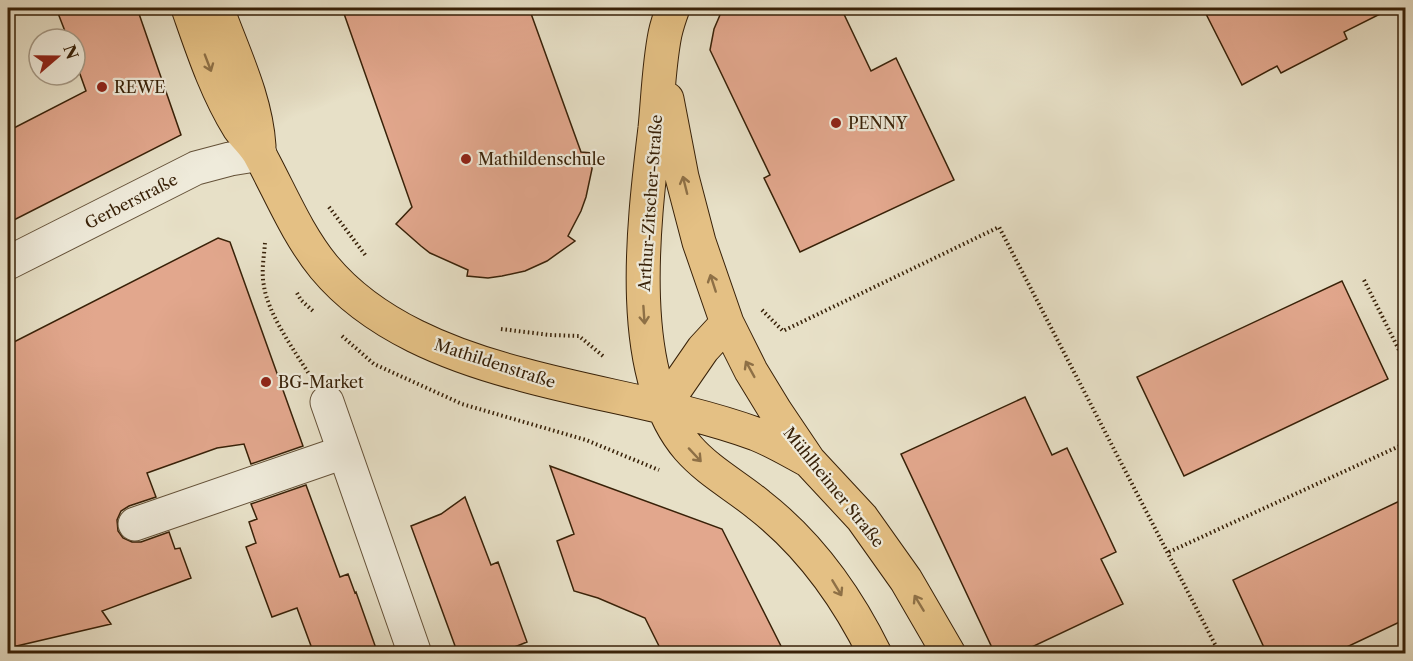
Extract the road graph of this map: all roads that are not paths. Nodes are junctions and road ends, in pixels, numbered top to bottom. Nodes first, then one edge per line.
1 (188, 8) edge
2 (217, 8) edge
3 (673, 8) edge
4 (661, 68) junction
5 (260, 154) junction
6 (8, 263) edge
7 (727, 323) junction
8 (327, 402) road end
9 (663, 407) junction
10 (776, 412) joint
11 (345, 452) junction
12 (809, 461) junction
13 (135, 524) dead end
14 (415, 654) edge
15 (875, 654) edge
16 (949, 654) edge

1 -> 5 main road, Mathildenstraße
2 - 5 main road, Mathildenstraße
3 - 4 main road, Arthur-Zitscher-Straße
7 -> 4 main road, Arthur-Zitscher-Straße
4 -> 9 main road, Arthur-Zitscher-Straße
5 - 6 street, Gerberstraße
5 - 9 main road, Mathildenstraße
7 - 9 main road
10 -> 7 main road, Arthur-Zitscher-Straße
8 - 11 street
9 - 12 main road, Mathildenstraße
9 -> 15 main road
10 - 12 main road, Mühlheimer Straße
11 - 13 street
11 - 14 street
16 -> 12 main road, Mühlheimer Straße

